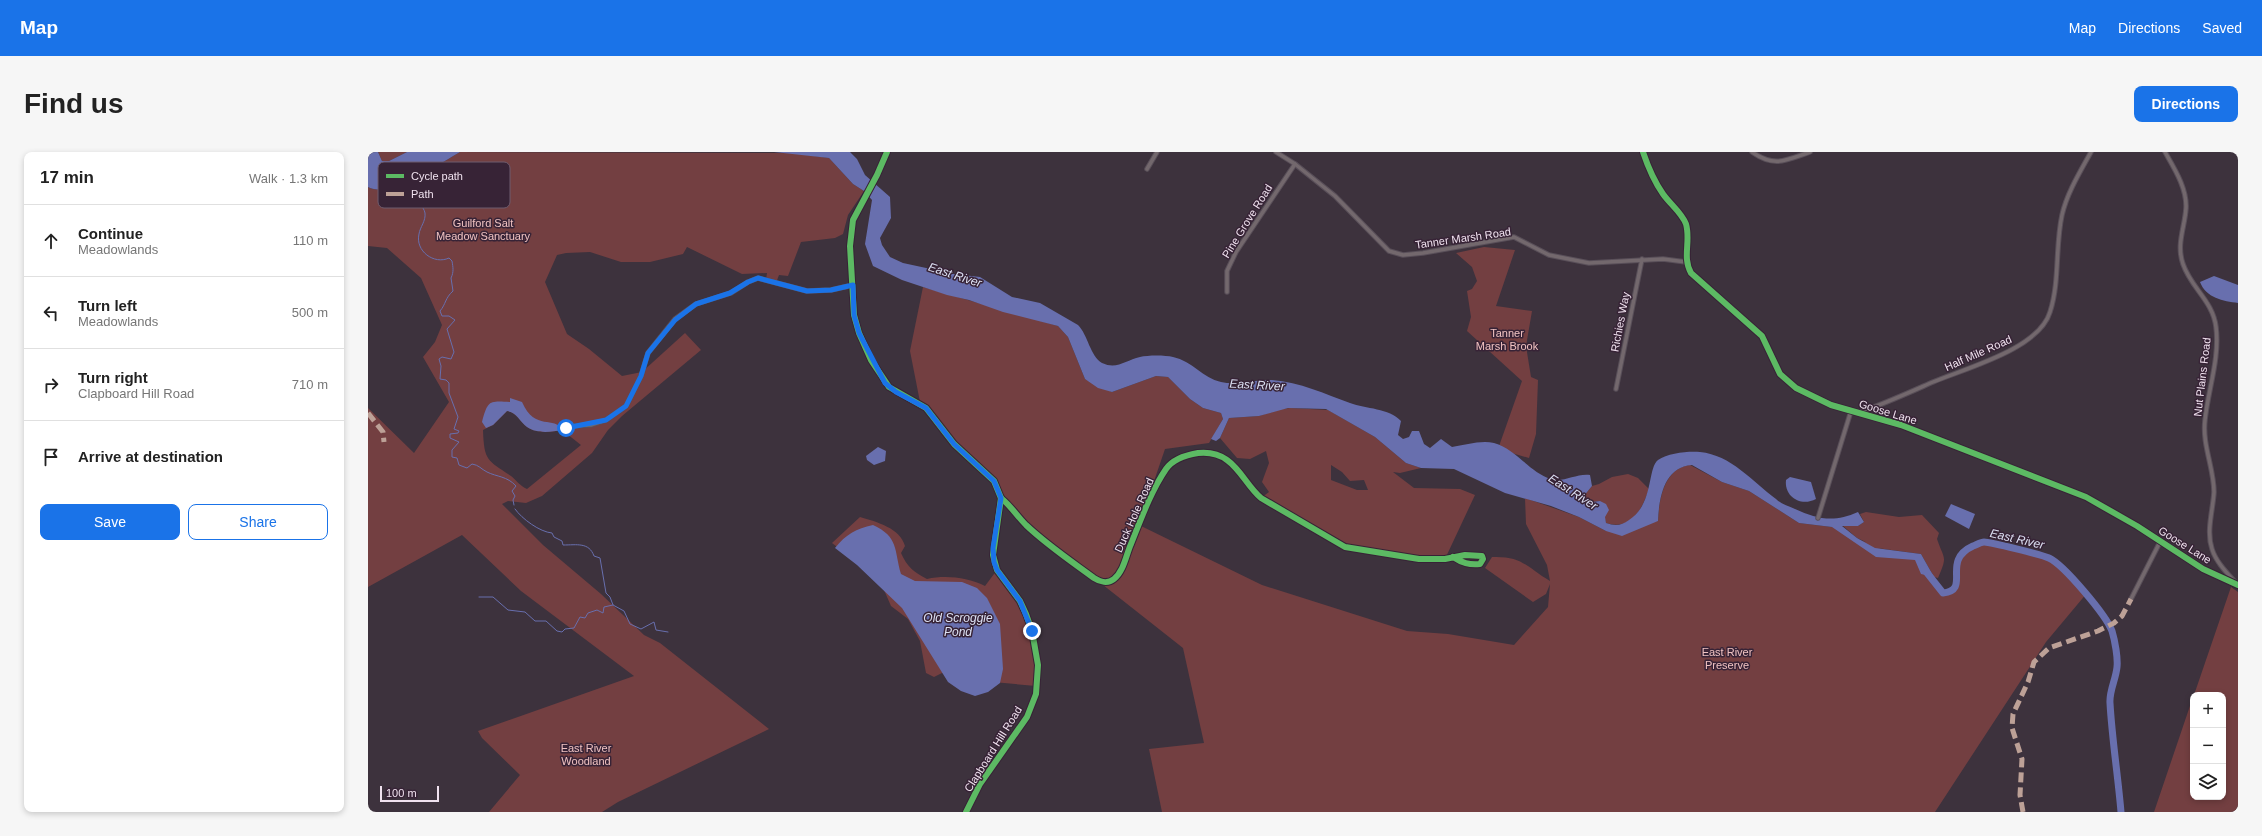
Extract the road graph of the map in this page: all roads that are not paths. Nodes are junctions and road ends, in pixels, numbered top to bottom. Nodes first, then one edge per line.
1 (887, 152) edge
2 (1157, 152) edge
3 (1276, 152) edge
4 (1643, 152) edge
5 (1752, 152) edge
6 (1810, 152) edge
7 (2091, 152) edge
8 (2165, 152) edge
9 (1295, 164) junction
10 (1147, 168) dead end
11 (1642, 259) junction
12 (1686, 262) junction
13 (853, 285) junction
14 (1227, 292) dead end
15 (1616, 389) dead end
16 (1851, 411) junction
17 (1857, 413) junction
18 (565, 430) dead end
19 (1001, 498) junction
20 (1818, 518) dead end
21 (2160, 542) junction
22 (1453, 557) junction
23 (2237, 584) edge
24 (2131, 599) dead end
25 (966, 812) edge

1 - 13 street
2 - 10 street
3 - 9 street, Tanner Marsh Road
4 - 12 street
5 - 6 street
7 - 17 street, Half Mile Road
8 - 23 street, Nut Plains Road
9 - 11 street, Tanner Marsh Road
9 - 14 street, Pine Grove Road
11 - 12 street, Tanner Marsh Road
11 - 15 street, Richies Way
12 - 16 street, Goose Lane
13 - 18 street
13 - 19 street
16 - 17 street, Goose Lane
16 - 20 street
17 - 21 street, Goose Lane
19 - 22 street, Duck Hole Road
19 - 25 street, Clapboard Hill Road
21 - 23 street, Goose Lane
21 - 24 street
22 - 22 street, Duck Hole Road

